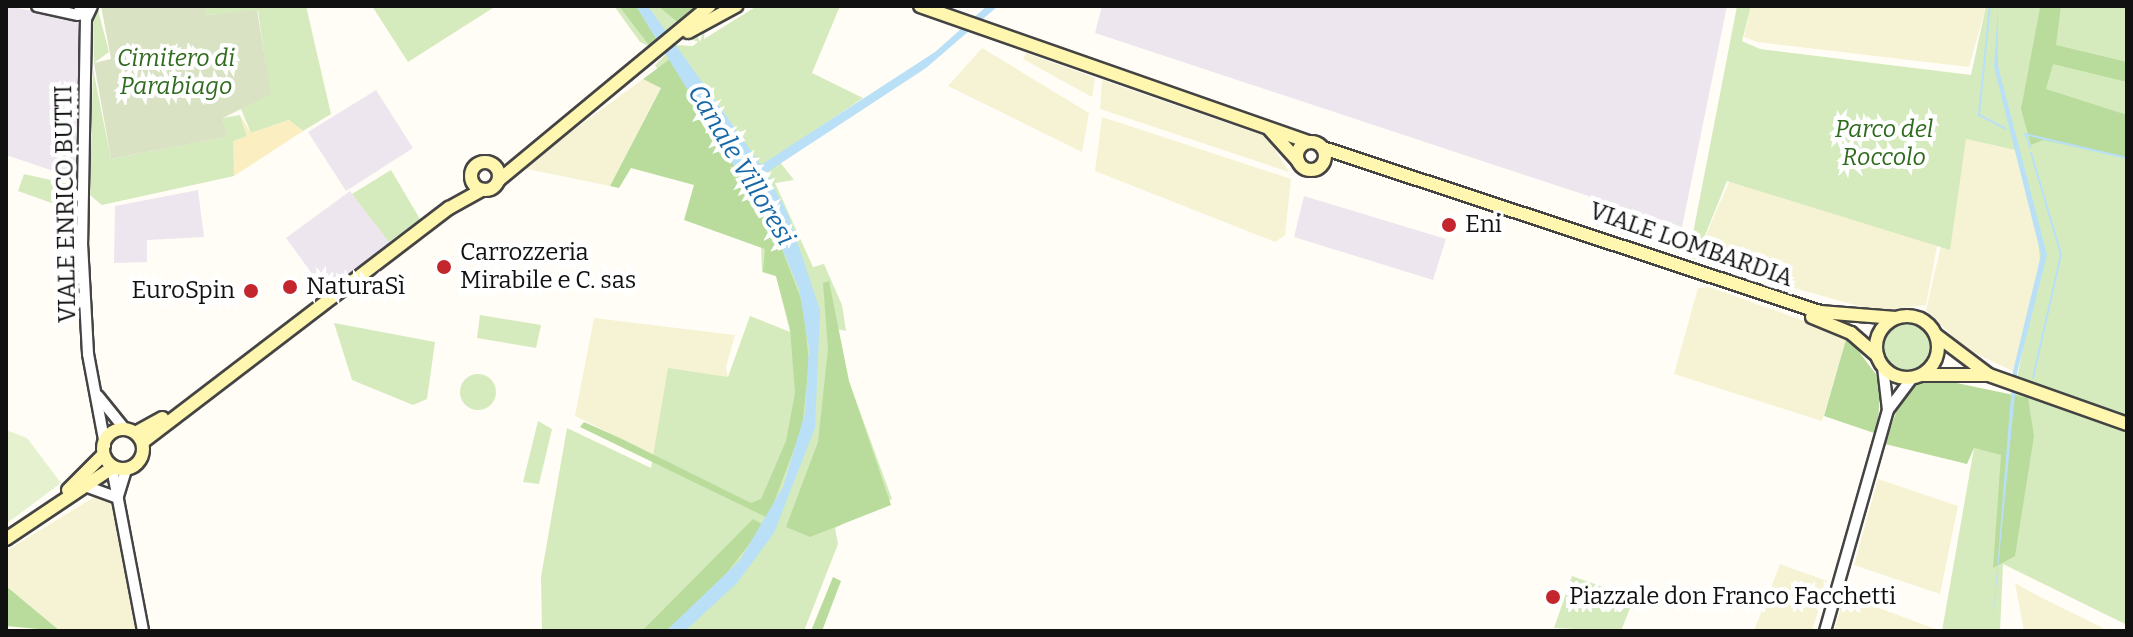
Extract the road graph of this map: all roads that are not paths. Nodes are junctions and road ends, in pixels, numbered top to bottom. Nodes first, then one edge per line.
1 (37, 6) edge
2 (92, 6) edge
3 (709, 6) edge
4 (736, 6) edge
5 (920, 6) edge
6 (81, 13) edge
7 (679, 38) junction
8 (1254, 121) junction
9 (1309, 142) junction
10 (1323, 148) junction
11 (522, 155) junction
12 (1298, 161) junction
13 (1372, 162) junction
14 (494, 165) junction
15 (1321, 167) junction
16 (499, 180) junction
17 (477, 186) junction
18 (1473, 197) junction
19 (1896, 318) junction
20 (1936, 335) junction
21 (1880, 361) junction
22 (1989, 375) junction
23 (1917, 376) junction
24 (94, 388) junction
25 (1888, 410) junction
26 (2127, 424) edge
27 (135, 434) junction
28 (104, 450) junction
29 (112, 468) junction
30 (126, 470) junction
31 (85, 486) junction
32 (118, 498) junction
33 (46, 510) junction
34 (6, 539) edge
35 (143, 631) edge
36 (1825, 631) edge

1 - 6 street
2 - 6 street
3 - 7 main road
4 - 7 main road
5 - 8 main road, VIALE LOMBARDIA
6 - 24 street, VIALE ENRICO BUTTI
7 - 11 main road
8 - 9 main road, VIALE LOMBARDIA
8 - 12 main road, VIALE LOMBARDIA
9 - 10 main road, VIALE LOMBARDIA
9 - 12 main road
10 - 13 main road, VIALE LOMBARDIA
10 - 15 main road
11 - 14 main road
11 - 16 main road
12 - 15 main road, VIALE LOMBARDIA
13 - 15 main road, VIALE LOMBARDIA
13 - 18 main road, VIALE LOMBARDIA
14 - 16 main road
14 - 17 main road
16 - 17 main road
17 - 27 main road
18 - 19 main road, VIALE LOMBARDIA
18 - 21 main road, VIALE LOMBARDIA
19 - 20 main road
19 - 21 main road
20 - 22 main road
20 - 23 main road
21 - 23 main road
21 - 25 street
22 - 23 main road
22 - 26 main road
23 - 25 street
24 - 27 street
24 - 28 street, VIALE ENRICO BUTTI
25 - 36 street
27 - 28 main road
27 - 30 main road
28 - 29 main road
28 - 33 main road
29 - 30 main road
29 - 31 main road
29 - 32 street
30 - 32 street
31 - 32 street
31 - 33 main road
32 - 35 street
33 - 34 main road

